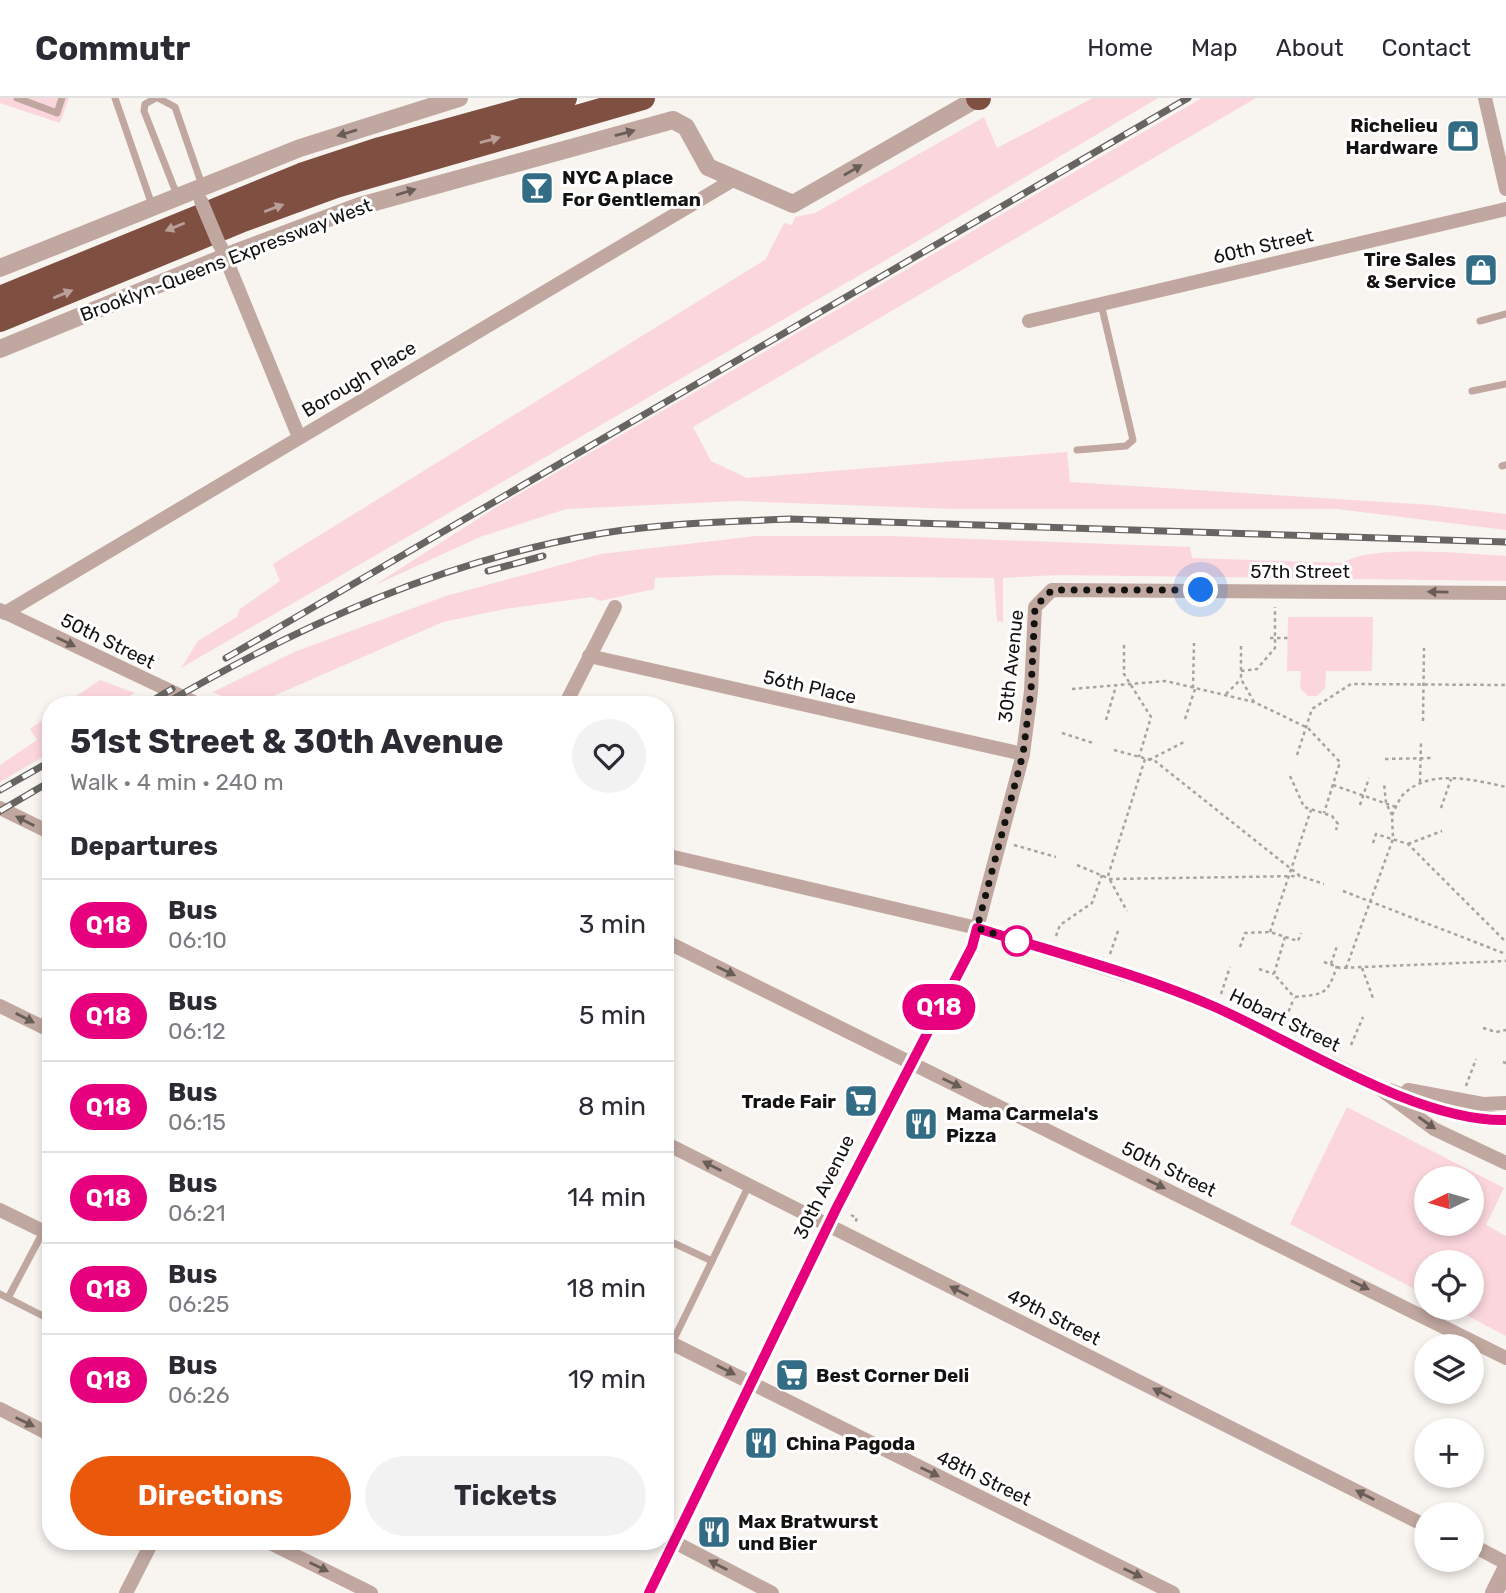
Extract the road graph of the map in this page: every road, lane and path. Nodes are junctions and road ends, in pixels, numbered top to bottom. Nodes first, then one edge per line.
1 (17, 98) edge
2 (62, 98) edge
3 (115, 98) edge
4 (157, 98) edge
5 (459, 98) edge
6 (565, 98) edge
7 (643, 98) edge
8 (978, 98) edge
9 (1485, 98) edge
10 (733, 180) junction
11 (1506, 189) edge
12 (200, 191) junction
13 (177, 195) junction
14 (152, 205) junction
15 (1506, 209) edge
16 (222, 250) junction
17 (0, 268) edge
18 (0, 298) edge
19 (1101, 304) junction
20 (1506, 314) edge
21 (0, 320) edge
22 (1029, 321) dead end
23 (1479, 321) dead end
24 (0, 349) edge
25 (1506, 384) edge
26 (1472, 391) dead end
27 (299, 437) junction
28 (1077, 450) dead end
29 (1052, 590) joint
30 (1506, 593) edge
31 (1275, 600) dead end
32 (615, 607) dead end
33 (2, 612) edge
34 (1273, 638) junction
35 (1287, 638) dead end
36 (1194, 643) dead end
37 (1124, 645) dead end
38 (1241, 646) dead end
39 (1424, 648) dead end
40 (589, 656) junction
41 (1241, 671) junction
42 (1241, 679) junction
43 (1130, 684) junction
44 (1423, 684) junction
45 (1116, 685) junction
46 (1506, 685) edge
47 (1194, 688) junction
48 (1073, 689) dead end
49 (181, 696) edge
50 (569, 696) edge
51 (1224, 696) junction
52 (1254, 702) junction
53 (1185, 719) dead end
54 (1106, 720) dead end
55 (1423, 721) dead end
56 (1306, 727) junction
57 (1062, 733) dead end
58 (1186, 741) dead end
59 (1421, 742) dead end
60 (1093, 743) dead end
61 (1114, 750) dead end
62 (1023, 754) junction
63 (1297, 755) dead end
64 (1139, 757) junction
65 (1421, 758) junction
66 (1431, 758) dead end
67 (1147, 759) junction
68 (1385, 759) dead end
69 (1290, 776) dead end
70 (1369, 778) dead end
71 (1451, 779) junction
72 (1420, 782) junction
73 (1384, 783) dead end
74 (1333, 785) junction
75 (1506, 787) edge
76 (1363, 795) junction
77 (1386, 803) junction
78 (1360, 805) dead end
79 (1396, 807) junction
80 (0, 808) edge
81 (1441, 808) dead end
82 (1311, 810) junction
83 (1324, 813) junction
84 (1392, 815) junction
85 (42, 829) edge
86 (1336, 830) dead end
87 (1442, 831) dead end
88 (1393, 839) junction
89 (1001, 841) junction
90 (1373, 843) dead end
91 (1408, 844) junction
92 (674, 857) edge
93 (1056, 857) dead end
94 (1077, 866) dead end
95 (1291, 869) junction
96 (1102, 874) junction
97 (1289, 876) junction
98 (1300, 876) junction
99 (1109, 877) junction
100 (1324, 884) dead end
101 (1343, 891) dead end
102 (1370, 901) junction
103 (1127, 911) dead end
104 (977, 928) junction
105 (1118, 931) dead end
106 (1270, 932) junction
107 (1301, 933) dead end
108 (1056, 936) dead end
109 (1285, 937) junction
110 (1506, 942) edge
111 (674, 945) edge
112 (1337, 946) dead end
113 (1240, 947) dead end
114 (1110, 954) dead end
115 (1506, 954) edge
116 (1506, 961) edge
117 (1324, 962) dead end
118 (1331, 964) junction
119 (1230, 967) dead end
120 (1337, 967) junction
121 (1362, 967) junction
122 (1346, 968) junction
123 (1259, 969) dead end
124 (1275, 974) junction
125 (1221, 994) dead end
126 (1294, 997) junction
127 (1373, 998) dead end
128 (0, 1006) edge
129 (1286, 1017) dead end
130 (1363, 1017) dead end
131 (42, 1027) edge
132 (1483, 1028) dead end
133 (1506, 1030) edge
134 (1351, 1045) dead end
135 (1476, 1059) dead end
136 (910, 1062) junction
137 (1372, 1083) junction
138 (1466, 1086) dead end
139 (1506, 1103) edge
140 (1506, 1120) edge
141 (674, 1148) edge
142 (1506, 1163) edge
143 (749, 1185) junction
144 (0, 1210) edge
145 (851, 1215) dead end
146 (855, 1223) dead end
147 (829, 1225) junction
148 (42, 1231) edge
149 (42, 1240) edge
150 (674, 1242) edge
151 (712, 1261) junction
152 (4, 1296) edge
153 (42, 1315) edge
154 (674, 1331) edge
155 (674, 1345) edge
156 (1506, 1358) edge
157 (752, 1384) junction
158 (0, 1409) edge
159 (42, 1430) edge
160 (1414, 1520) edge
161 (674, 1532) edge
162 (674, 1542) edge
163 (148, 1550) edge
164 (284, 1550) edge
165 (666, 1550) edge
166 (1484, 1551) edge
167 (1506, 1563) edge
168 (1506, 1569) edge
169 (765, 1591) edge
170 (126, 1593) edge
171 (371, 1593) edge
172 (649, 1593) edge
173 (1173, 1593) edge
174 (1493, 1593) edge

1 - 2 lane
3 - 14 lane
4 - 12 lane
4 - 13 lane
5 -> 12 street
6 -> 18 highway
21 -> 7 highway, Brooklyn-Queens Expressway West
10 -> 8 street
9 - 11 street
16 -> 10 street, Brooklyn-Queens Expressway West
10 - 27 street, Borough Place
12 - 13 street
12 - 16 street, bridge
13 - 14 street
14 - 17 street
15 - 19 street, 60th Street
16 - 24 street, Brooklyn-Queens Expressway West
16 - 27 street
19 - 22 street, 60th Street
19 - 28 lane
20 - 23 lane
25 - 26 lane
27 - 33 street, Borough Place
30 -> 29 street, 57th Street
29 - 62 street, 30th Avenue
31 - 34 path
32 - 40 street
33 -> 49 street, 50th Street
34 - 35 path
34 - 41 path
36 - 47 path
37 - 43 path
38 - 41 path
39 - 44 path
40 - 50 street
40 - 62 street, 56th Place
41 - 42 path
42 - 51 path
42 - 52 path
43 - 45 path
43 - 47 path
43 - 64 path
44 - 46 path
44 - 55 path
44 - 56 path
45 - 48 path
45 - 54 path
47 - 51 path
47 - 53 path
51 - 52 path
52 - 56 path
56 - 63 path
56 - 74 path
57 - 60 path
58 - 67 path
59 - 65 path
61 - 64 path
62 - 89 street, 30th Avenue
64 - 67 path
65 - 66 path
65 - 68 path
65 - 72 path
67 - 95 path
67 - 99 path
69 - 82 path
70 - 76 path
71 - 72 path
71 - 75 path
71 - 81 path
72 - 79 path
73 - 77 path
74 - 76 path
74 - 83 path
76 - 77 path
76 - 78 path
77 - 79 path
77 - 84 path
79 - 84 path
85 -> 80 street
82 - 83 path
82 - 95 path
83 - 86 path
84 - 88 path
87 - 91 path
88 - 90 path
88 - 91 path
88 - 102 path
89 - 93 path
89 - 104 street, 30th Avenue
91 - 110 path
92 - 104 street, Hobart Street
94 - 96 path
95 - 97 path
95 - 98 path
96 - 99 path
96 - 108 path
97 - 98 path
97 - 99 path
97 - 106 path
98 - 100 path
99 - 103 path
101 - 102 path
102 - 115 path
102 - 122 path
104 - 136 street, 30th Avenue
104 - 137 street, Hobart Street
105 - 114 path
106 - 109 path
106 - 113 path
107 - 109 path
109 - 124 path
111 -> 136 street, 50th Street
112 - 118 path
116 - 121 path
117 - 118 path
118 - 120 path
119 - 125 path
120 - 122 path
120 - 126 path
121 - 122 path
121 - 127 path
123 - 124 path
124 - 126 path
126 - 129 path
128 -> 131 street
130 - 134 path
132 - 133 path
135 - 138 path
136 - 147 street, 30th Avenue
136 -> 156 street, 50th Street
137 - 139 street
137 - 140 street
137 -> 142 street, Hobart Street
143 -> 141 street, 49th Street
143 - 147 street, 49th Street
143 - 151 lane
144 - 148 street
145 - 146 path
147 - 157 street, 30th Avenue
160 -> 147 street, 49th Street
149 - 152 lane
150 - 151 lane
151 - 154 lane
152 - 153 lane
155 -> 157 street, 48th Street
157 - 161 street, 30th Avenue
157 -> 173 street, 48th Street
158 -> 159 street
169 -> 162 street
163 - 170 street
164 -> 171 street
165 - 172 street, 30th Avenue
166 - 167 street
168 - 174 street

